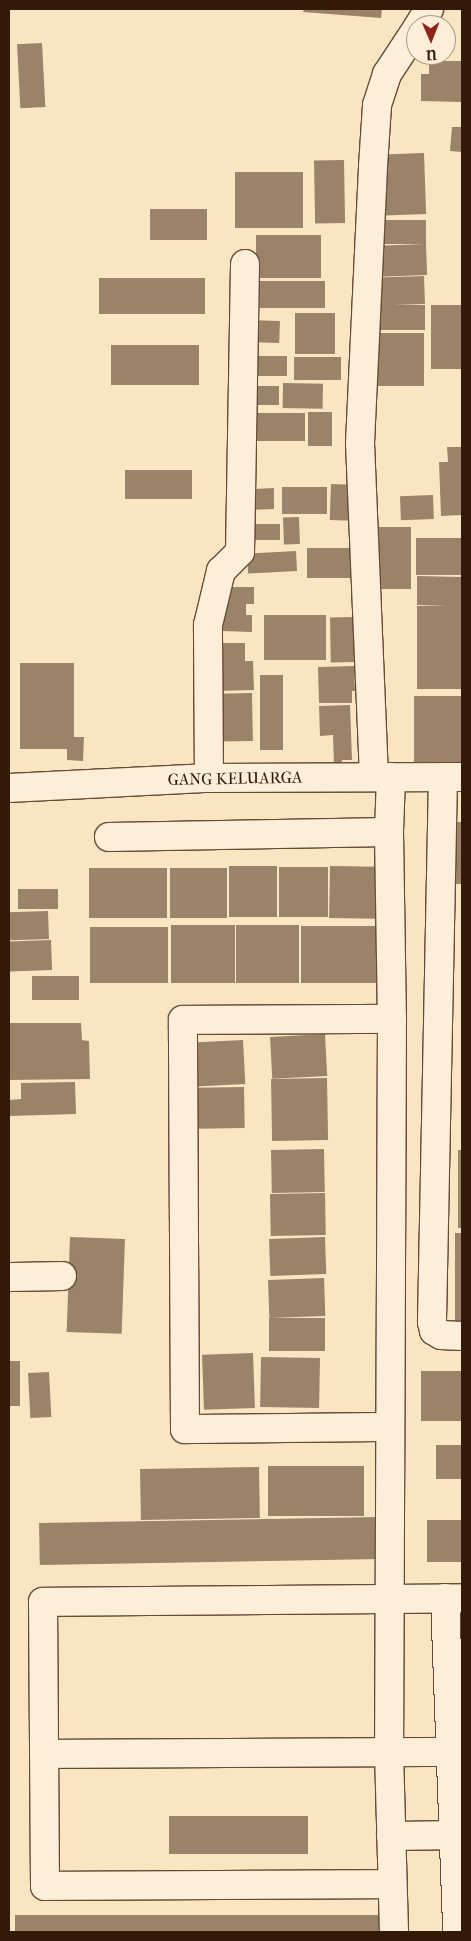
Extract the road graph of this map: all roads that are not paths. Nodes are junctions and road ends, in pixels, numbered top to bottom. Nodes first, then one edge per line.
1 (406, 45) edge
2 (245, 264) dead end
3 (382, 777) junction
4 (452, 777) edge
5 (209, 778) junction
6 (9, 788) edge
7 (389, 832) junction
8 (110, 837) dead end
9 (392, 1019) junction
10 (62, 1276) dead end
11 (9, 1277) edge
12 (462, 1336) edge
13 (390, 1427) junction
14 (390, 1598) junction
15 (454, 1598) edge
16 (389, 1752) junction
17 (456, 1752) edge
18 (44, 1754) junction
19 (458, 1835) edge
20 (391, 1836) junction
21 (392, 1884) junction
22 (394, 1932) edge
23 (457, 1932) edge

1 - 3 street
2 - 5 street
3 - 4 street, GANG KELUARGA
3 - 5 street, GANG KELUARGA
3 - 7 street
4 - 12 street
5 - 6 street, GANG KELUARGA
7 - 8 street
7 - 9 street
9 - 13 street
9 - 13 street
10 - 11 street
13 - 14 street
14 - 15 street
14 - 16 street
14 - 18 street
15 - 17 street
16 - 17 street
16 - 18 street
16 - 20 street
17 - 19 street
18 - 21 street
19 - 20 street
19 - 23 street
20 - 21 street
21 - 22 street

